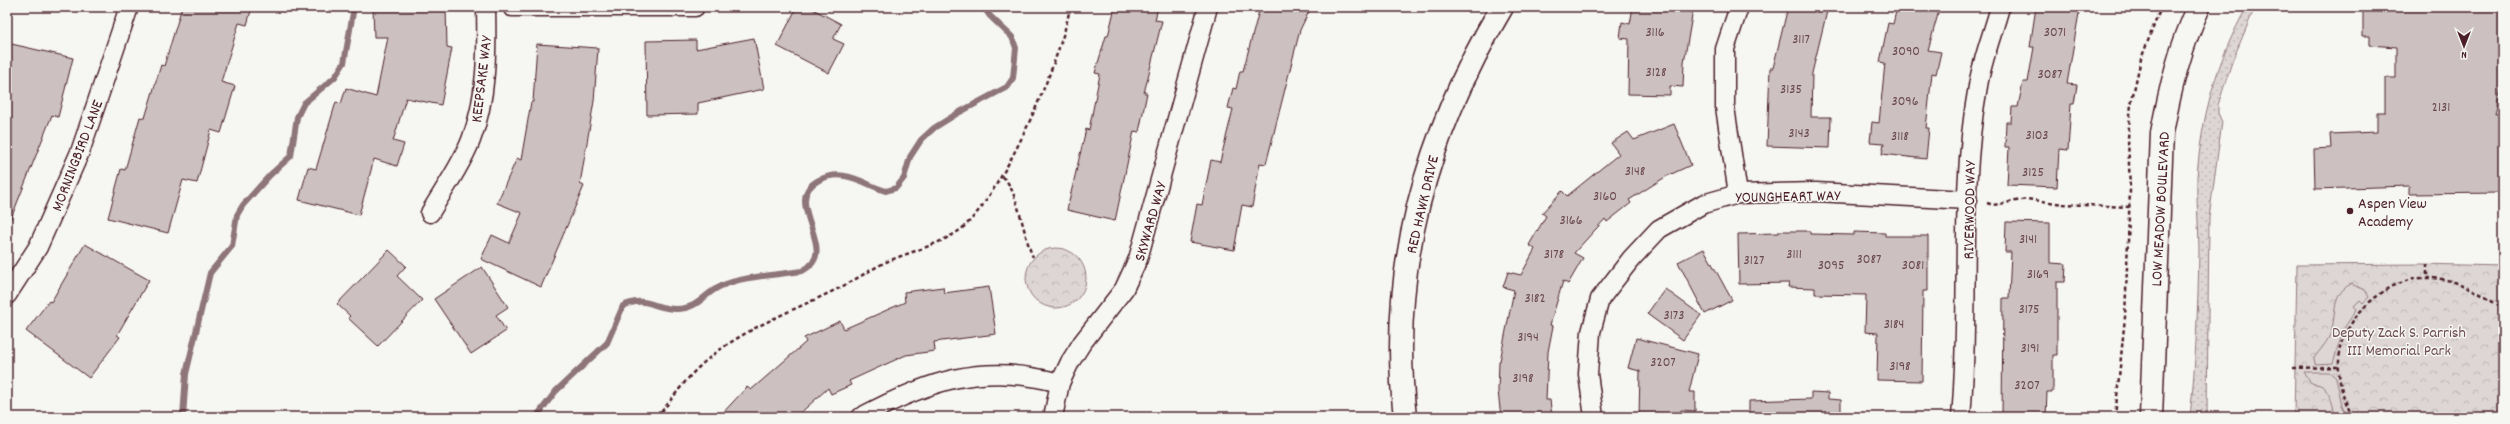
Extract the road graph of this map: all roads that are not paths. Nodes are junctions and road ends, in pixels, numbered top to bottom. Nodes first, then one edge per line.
1 (129, 7) edge
2 (486, 7) edge
3 (512, 7) edge
4 (695, 7) edge
5 (1208, 7) edge
6 (1502, 7) edge
7 (1739, 7) edge
8 (2000, 7) edge
9 (2199, 7) edge
10 (1738, 194) junction
11 (1968, 200) junction
12 (430, 212) dead end
13 (7, 295) edge
14 (1060, 383) junction
15 (861, 417) edge
16 (1053, 417) edge
17 (1405, 417) edge
18 (1594, 417) edge
19 (1960, 417) edge
20 (2151, 417) edge

1 - 13 street, MORNINGBIRD LANE
2 - 12 street, KEEPSAKE WAY
3 - 4 street
5 - 14 street, SKYWARD WAY
6 - 17 street, RED HAWK DRIVE
7 - 10 street
8 - 11 street, RIVERWOOD WAY
9 - 20 street, LOW MEADOW BOULEVARD
10 - 11 street, YOUNGHEART WAY
10 - 18 street, YOUNGHEART WAY
11 - 19 street, RIVERWOOD WAY
14 - 15 street
14 - 16 street, SKYWARD WAY

